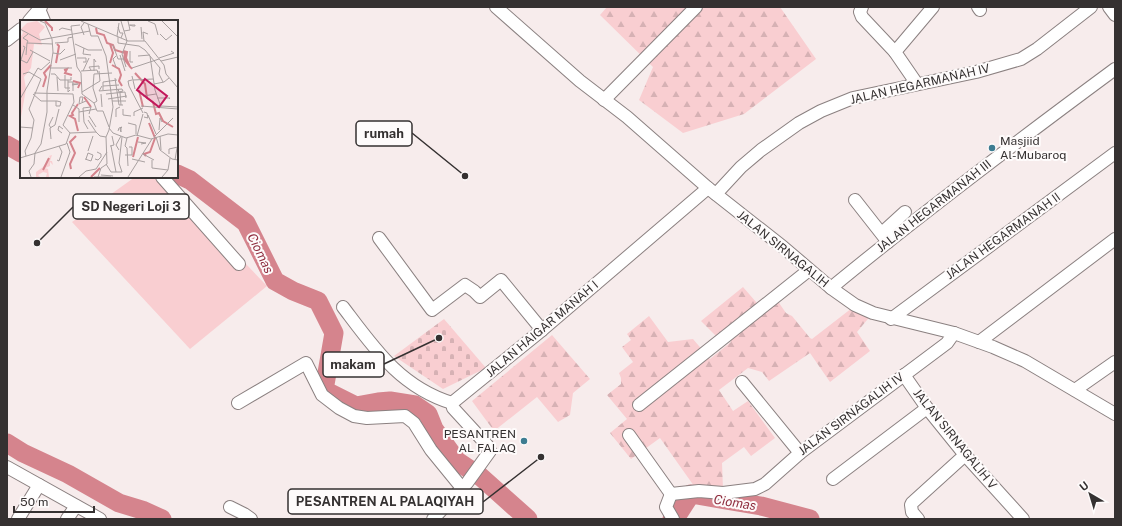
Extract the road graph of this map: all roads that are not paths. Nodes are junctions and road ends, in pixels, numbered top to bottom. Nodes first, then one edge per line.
1 (496, 7) edge
2 (696, 7) edge
3 (862, 7) edge
4 (934, 7) edge
5 (1091, 7) edge
6 (1109, 7) edge
7 (40, 8) edge
8 (509, 11) edge
9 (1115, 15) edge
10 (30, 20) edge
11 (44, 20) edge
12 (20, 30) edge
13 (7, 40) edge
14 (896, 52) junction
15 (1115, 69) edge
16 (918, 84) junction
17 (604, 100) junction
18 (1115, 153) edge
19 (163, 178) edge
20 (712, 191) junction
21 (855, 200) dead end
22 (905, 212) dead end
23 (379, 238) dead end
24 (885, 238) junction
25 (1115, 239) edge
26 (239, 264) dead end
27 (809, 270) junction
28 (831, 288) junction
29 (344, 307) dead end
30 (891, 319) junction
31 (542, 330) junction
32 (954, 333) junction
33 (979, 342) junction
34 (1115, 362) edge
35 (904, 375) junction
36 (742, 382) dead end
37 (1075, 390) junction
38 (238, 403) dead end
39 (452, 403) junction
40 (639, 405) dead end
41 (927, 408) junction
42 (1115, 414) edge
43 (629, 435) dead end
44 (800, 453) junction
45 (965, 455) junction
46 (7, 467) edge
47 (834, 479) dead end
48 (39, 485) junction
49 (465, 485) junction
50 (671, 494) junction
51 (76, 506) junction
52 (230, 507) dead end
53 (672, 517) edge
54 (18, 519) edge
55 (67, 519) edge
56 (100, 519) edge
57 (251, 519) edge
58 (433, 519) edge
59 (918, 519) edge
60 (1023, 519) edge

1 - 8 street, JALAN SIRNAGALIH
2 - 17 street
3 - 14 street
4 - 14 street
5 - 16 street, JALAN HEGARMANAH IV
6 - 9 street
7 - 10 street
7 - 11 street
8 - 17 street, JALAN SIRNAGALIH
12 - 13 street
14 - 16 street
15 - 24 street, JALAN HEGARMANAH III
16 - 20 street, JALAN HEGARMANAH IV
17 - 20 street, JALAN SIRNAGALIH
18 - 30 street, JALAN HEGARMANAH II
19 - 26 street
20 - 27 street, JALAN SIRNAGALIH
20 - 31 street, JALAN HAIGAR MANAH I
21 - 24 street
22 - 24 street
23 - 31 street
24 - 28 street, JALAN HEGARMANAH III
25 - 33 street
27 - 28 street, JALAN SIRNAGALIH
27 - 40 street
28 - 30 street, JALAN SIRNAGALIH
29 - 39 street
30 - 32 street, JALAN SIRNAGALIH
31 - 39 street, JALAN HAIGAR MANAH I
32 - 33 street, JALAN SIRNAGALIH
32 - 35 street, JALAN SIRNAGALIH IV
33 - 37 street, JALAN SIRNAGALIH
34 - 37 street
35 - 41 street, JALAN SIRNAGALIH V
35 - 44 street, JALAN SIRNAGALIH IV
36 - 44 street
37 - 42 street, JALAN SIRNAGALIH
38 - 49 street
39 - 49 street
41 - 45 street, JALAN SIRNAGALIH V
41 - 47 street
43 - 50 street
44 - 50 street, JALAN SIRNAGALIH IV
45 - 59 street
45 - 60 street, JALAN SIRNAGALIH V
46 - 48 street
48 - 51 street
48 - 54 street
49 - 58 street
50 - 53 street
51 - 55 street
51 - 56 street
52 - 57 street

